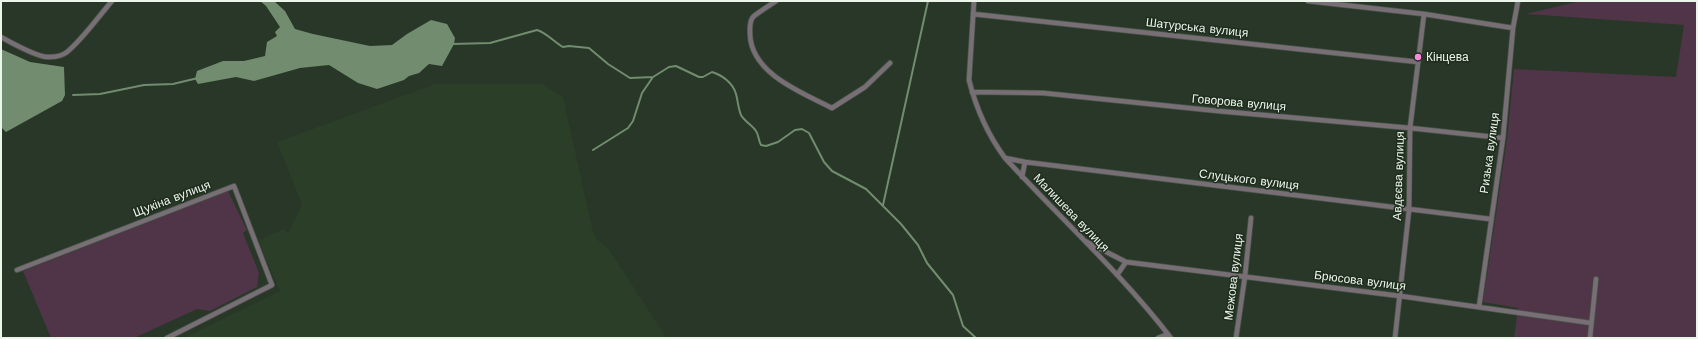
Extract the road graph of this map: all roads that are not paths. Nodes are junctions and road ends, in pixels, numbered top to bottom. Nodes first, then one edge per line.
1 (112, 1) edge
2 (776, 1) edge
3 (974, 1) edge
4 (1308, 1) edge
5 (1518, 1) edge
6 (1340, 3) edge
7 (973, 14) junction
8 (1424, 14) junction
9 (1513, 28) junction
10 (1, 37) edge
11 (1418, 62) junction
12 (890, 63) dead end
13 (972, 92) junction
14 (1410, 128) junction
15 (1503, 138) junction
16 (1005, 158) junction
17 (1025, 162) junction
18 (1022, 177) junction
19 (1409, 210) junction
20 (1251, 218) dead end
21 (1490, 219) junction
22 (1085, 241) junction
23 (1126, 262) junction
24 (17, 270) dead end
25 (1117, 275) junction
26 (1245, 276) junction
27 (1596, 279) dead end
28 (1400, 296) junction
29 (1478, 307) junction
30 (1591, 323) junction
31 (1169, 336) edge
32 (167, 338) edge
33 (1158, 338) edge
34 (1236, 338) edge
35 (1395, 338) edge
36 (1590, 338) edge

1 - 10 street
2 - 12 street
3 - 7 street, Малишева вулиця
4 - 6 street
5 - 9 street, Ризька вулиця
6 - 8 street
7 - 11 street, Шатурська вулиця
7 - 13 street, Малишева вулиця
8 - 9 street
8 - 11 street, Авдєєва вулиця
9 - 15 street, Ризька вулиця
11 - 14 street, Авдєєва вулиця
13 - 14 street, Говорова вулиця
13 - 16 street, Малишева вулиця
14 - 15 street, Говорова вулиця
14 - 19 street, Авдєєва вулиця
15 - 21 street, Ризька вулиця
16 - 17 street, Слуцького вулиця
16 - 18 street, Малишева вулиця
17 - 18 street
17 - 19 street, Слуцького вулиця
18 - 22 street, Малишева вулиця
19 - 21 street, Слуцького вулиця
19 - 28 street, Авдєєва вулиця
20 - 26 street, Межова вулиця
21 - 29 street, Ризька вулиця
22 - 23 street, Брюсова вулиця
22 - 25 street, Малишева вулиця
23 - 25 street
23 - 26 street, Брюсова вулиця
24 - 32 street, Щукіна вулиця
25 - 31 street, Малишева вулиця
26 - 28 street, Брюсова вулиця
26 - 34 street, Межова вулиця
27 - 30 street
28 - 29 street, Брюсова вулиця
28 - 35 street, Авдєєва вулиця
29 - 30 street, Брюсова вулиця
30 - 36 street
31 - 33 street

